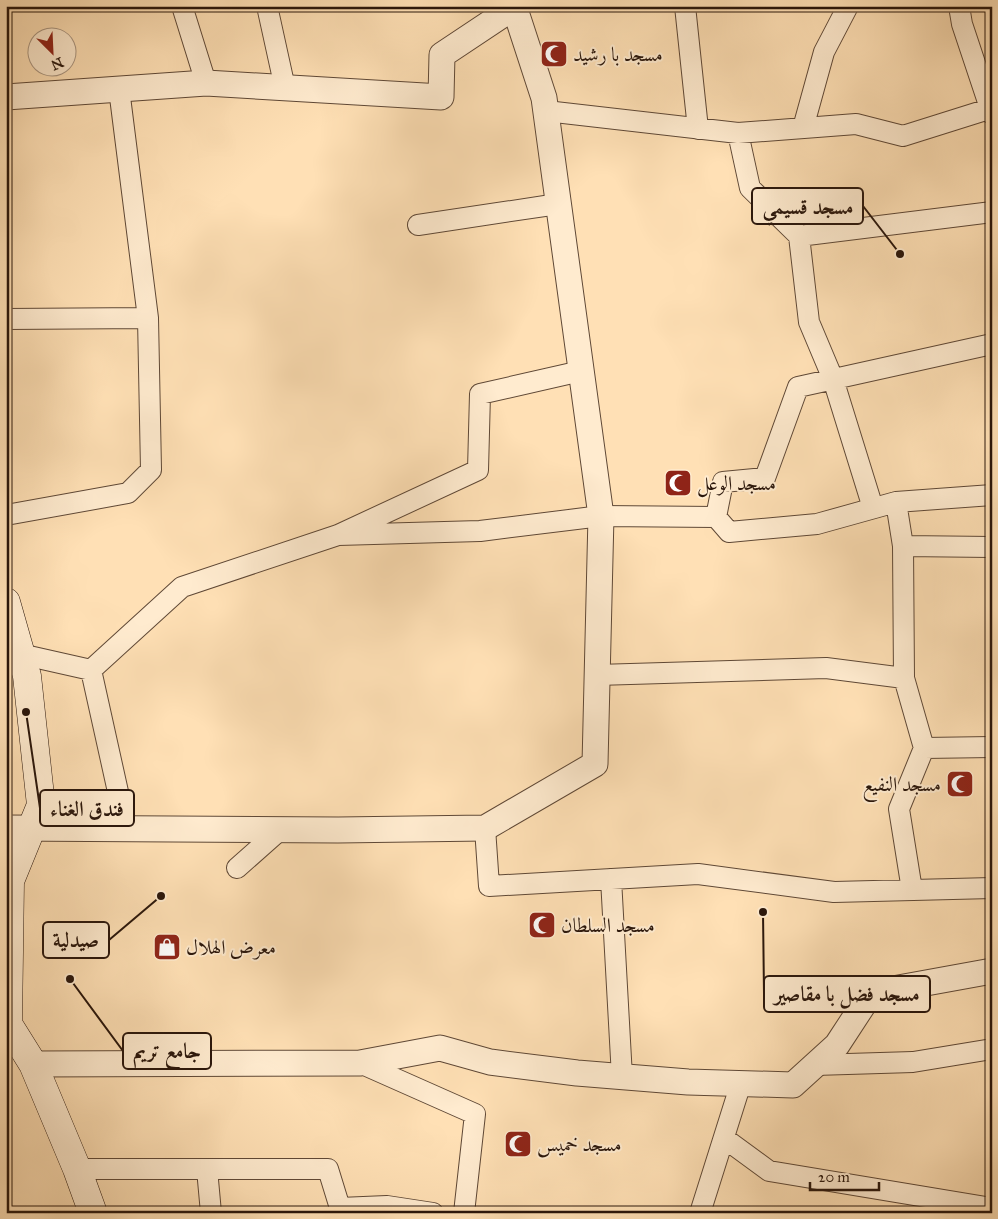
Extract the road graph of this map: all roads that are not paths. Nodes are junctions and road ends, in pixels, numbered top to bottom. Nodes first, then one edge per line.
1 (182, 6) edge
2 (267, 6) edge
3 (514, 6) edge
4 (685, 6) edge
5 (848, 6) edge
6 (960, 6) edge
7 (206, 83) junction
8 (285, 88) junction
9 (119, 89) junction
10 (6, 97) edge
11 (991, 110) edge
12 (546, 111) junction
13 (803, 128) junction
14 (698, 129) junction
15 (738, 133) junction
16 (558, 204) junction
17 (992, 212) edge
18 (418, 225) dead end
19 (799, 236) junction
20 (6, 318) edge
21 (148, 318) junction
22 (992, 344) edge
23 (582, 371) junction
24 (833, 379) junction
25 (992, 495) edge
26 (896, 502) junction
27 (873, 508) junction
28 (6, 515) edge
29 (601, 516) junction
30 (716, 517) junction
31 (338, 535) junction
32 (904, 546) junction
33 (992, 547) edge
34 (6, 602) edge
35 (20, 654) junction
36 (91, 670) junction
37 (598, 676) junction
38 (904, 678) junction
39 (992, 747) edge
40 (924, 748) junction
41 (19, 828) edge
42 (126, 828) junction
43 (485, 828) junction
44 (281, 829) junction
45 (237, 868) dead end
46 (611, 879) junction
47 (992, 888) edge
48 (912, 890) junction
49 (992, 971) edge
50 (7, 1024) edge
51 (992, 1049) edge
52 (360, 1063) junction
53 (33, 1064) junction
54 (815, 1065) junction
55 (622, 1077) junction
56 (741, 1083) junction
57 (724, 1138) junction
58 (77, 1169) junction
59 (207, 1169) junction
60 (992, 1208) edge
61 (93, 1213) edge
62 (211, 1213) edge
63 (433, 1213) edge
64 (464, 1213) edge
65 (700, 1213) edge

1 - 7 street
2 - 8 street
3 - 8 street
3 - 12 street
4 - 14 street
5 - 13 street
6 - 11 street
7 - 8 street
7 - 9 street
9 - 10 street
9 - 21 street
11 - 13 street
12 - 14 street
12 - 16 street
13 - 15 street
14 - 15 street
15 - 19 street
16 - 18 street
16 - 23 street
17 - 19 street
19 - 24 street
20 - 21 street
21 - 28 street
22 - 24 street
23 - 29 street
23 - 31 street
24 - 27 street
24 - 30 street
25 - 26 street
26 - 27 street
26 - 32 street
27 - 30 street
29 - 30 street
29 - 31 street
29 - 37 street
31 - 36 street
32 - 33 street
32 - 38 street
34 - 35 main road
35 - 36 street
35 - 41 main road
36 - 42 street
37 - 38 street
37 - 43 street
38 - 40 street
39 - 40 street
40 - 48 street
41 - 42 street
41 - 50 main road
42 - 44 street
43 - 44 street
43 - 46 street
44 - 45 street
46 - 48 street
46 - 55 street
47 - 48 street
49 - 54 street
50 - 53 main road
51 - 54 street
52 - 53 street
52 - 55 street
52 - 64 street
53 - 58 main road
54 - 56 street
55 - 56 street
56 - 57 street
57 - 60 street
57 - 65 street
58 - 59 street
58 - 61 main road
59 - 62 street
59 - 63 street

